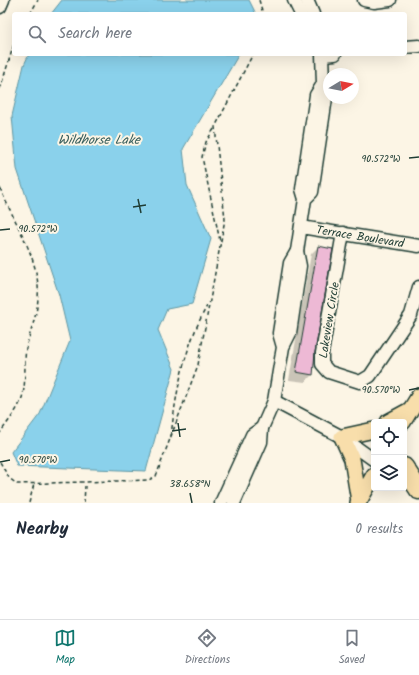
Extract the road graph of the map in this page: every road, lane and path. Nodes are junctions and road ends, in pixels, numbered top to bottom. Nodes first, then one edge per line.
1 (4, 0) edge
2 (38, 0) edge
3 (259, 0) edge
4 (294, 0) edge
5 (307, 0) edge
6 (364, 0) edge
7 (390, 0) edge
8 (0, 6) edge
9 (31, 12) edge
10 (262, 12) edge
11 (300, 12) edge
12 (312, 12) edge
13 (419, 46) edge
14 (407, 47) edge
15 (12, 50) edge
16 (252, 56) edge
17 (323, 56) edge
18 (0, 89) edge
19 (215, 127) junction
20 (0, 188) edge
21 (301, 227) junction
22 (343, 233) junction
23 (220, 242) junction
24 (419, 246) edge
25 (419, 287) edge
26 (208, 304) junction
27 (419, 396) edge
28 (274, 401) junction
29 (407, 416) edge
30 (262, 428) junction
31 (371, 431) edge
32 (0, 433) edge
33 (171, 437) junction
34 (342, 437) junction
35 (371, 458) edge
36 (0, 462) edge
37 (407, 472) edge
38 (371, 480) edge
39 (407, 482) edge
40 (34, 484) junction
41 (84, 486) dead end
42 (419, 490) edge
43 (358, 502) edge
44 (29, 503) edge
45 (84, 503) edge
46 (221, 503) edge
47 (234, 503) edge

1 - 8 street
2 - 9 path
3 - 10 path
4 - 11 street
5 - 12 street
6 - 7 street
13 - 14 street
15 - 18 path
16 - 19 path
17 - 21 street
19 - 23 path
19 - 23 path
20 - 32 path
21 - 22 street, Terrace Boulevard
21 - 28 street
22 - 24 street, Terrace Boulevard
22 - 25 street, Lakeview Circle
23 - 26 path
26 - 33 path
26 - 33 path
27 - 29 main road
28 - 30 street
28 - 34 street
30 - 46 street
30 - 47 street
31 - 34 main road
33 - 40 path
34 - 35 street
34 - 43 main road
36 - 40 path
37 - 42 highway
38 - 43 main road
39 - 42 highway
40 - 44 path
41 - 45 path

